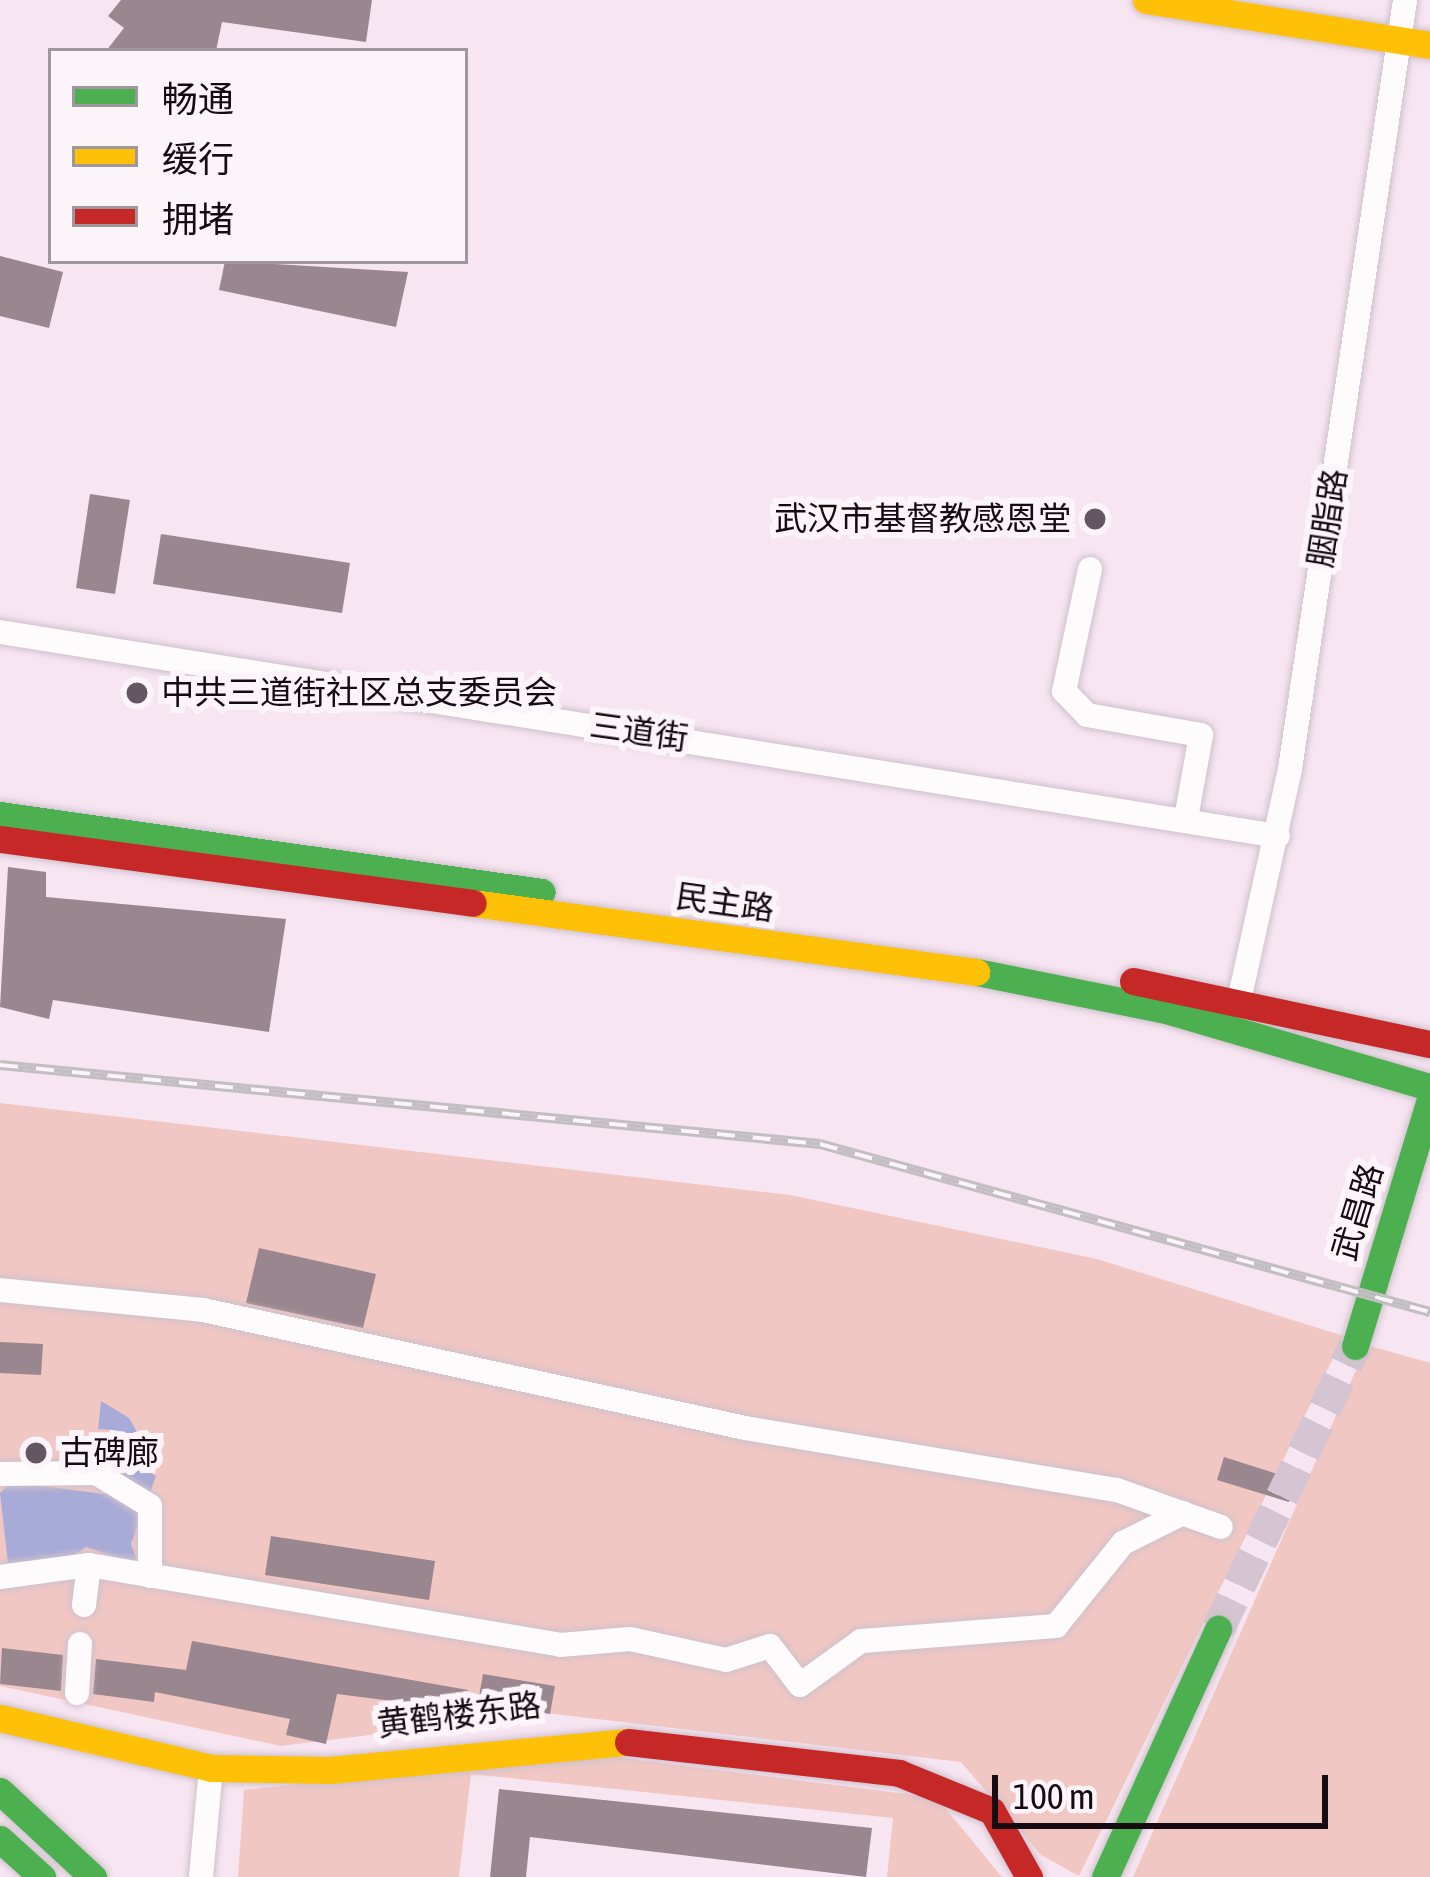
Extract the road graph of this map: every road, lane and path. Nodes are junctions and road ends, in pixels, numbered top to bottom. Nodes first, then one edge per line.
1 (1146, 0) edge
2 (1405, 0) edge
3 (1399, 40) junction
4 (1430, 45) edge
5 (1090, 569) dead end
6 (0, 632) edge
7 (0, 814) edge
8 (1186, 818) junction
9 (1278, 836) junction
10 (0, 839) edge
11 (1240, 996) junction
12 (1232, 1033) junction
13 (1430, 1044) edge
14 (1430, 1087) edge
15 (1430, 1099) edge
16 (0, 1290) edge
17 (1355, 1346) tunnel mouth
18 (0, 1474) edge
19 (1184, 1513) junction
20 (1221, 1527) dead end
21 (89, 1565) junction
22 (150, 1576) junction
23 (0, 1577) edge
24 (84, 1604) dead end
25 (1218, 1629) tunnel mouth
26 (80, 1644) dead end
27 (77, 1693) dead end
28 (0, 1718) edge
29 (211, 1768) junction
30 (0, 1791) edge
31 (0, 1839) edge
32 (42, 1877) edge
33 (93, 1877) edge
34 (201, 1877) edge
35 (1029, 1877) edge
36 (1106, 1877) edge

1 - 3 main road
2 - 3 street, 胭脂路
3 - 4 main road
3 - 9 street, 胭脂路
5 - 8 street
6 - 8 street, 三道街
7 - 11 main road, 民主路
8 - 9 street, 三道街
9 - 11 street, 胭脂路
10 - 12 main road, 民主路
11 - 12 street, 胭脂路
11 - 13 main road, 民主路
12 - 14 main road, 民主路
15 - 17 main road, 武昌路
16 - 19 street
18 - 22 street
19 - 20 street
19 - 22 street
21 - 22 street
21 - 23 street
21 - 24 street
25 - 36 main road
26 - 27 street
28 - 29 main road, 黄鹤楼东路
29 - 34 street
29 - 35 main road, 黄鹤楼东路
30 - 33 main road
31 - 32 main road

